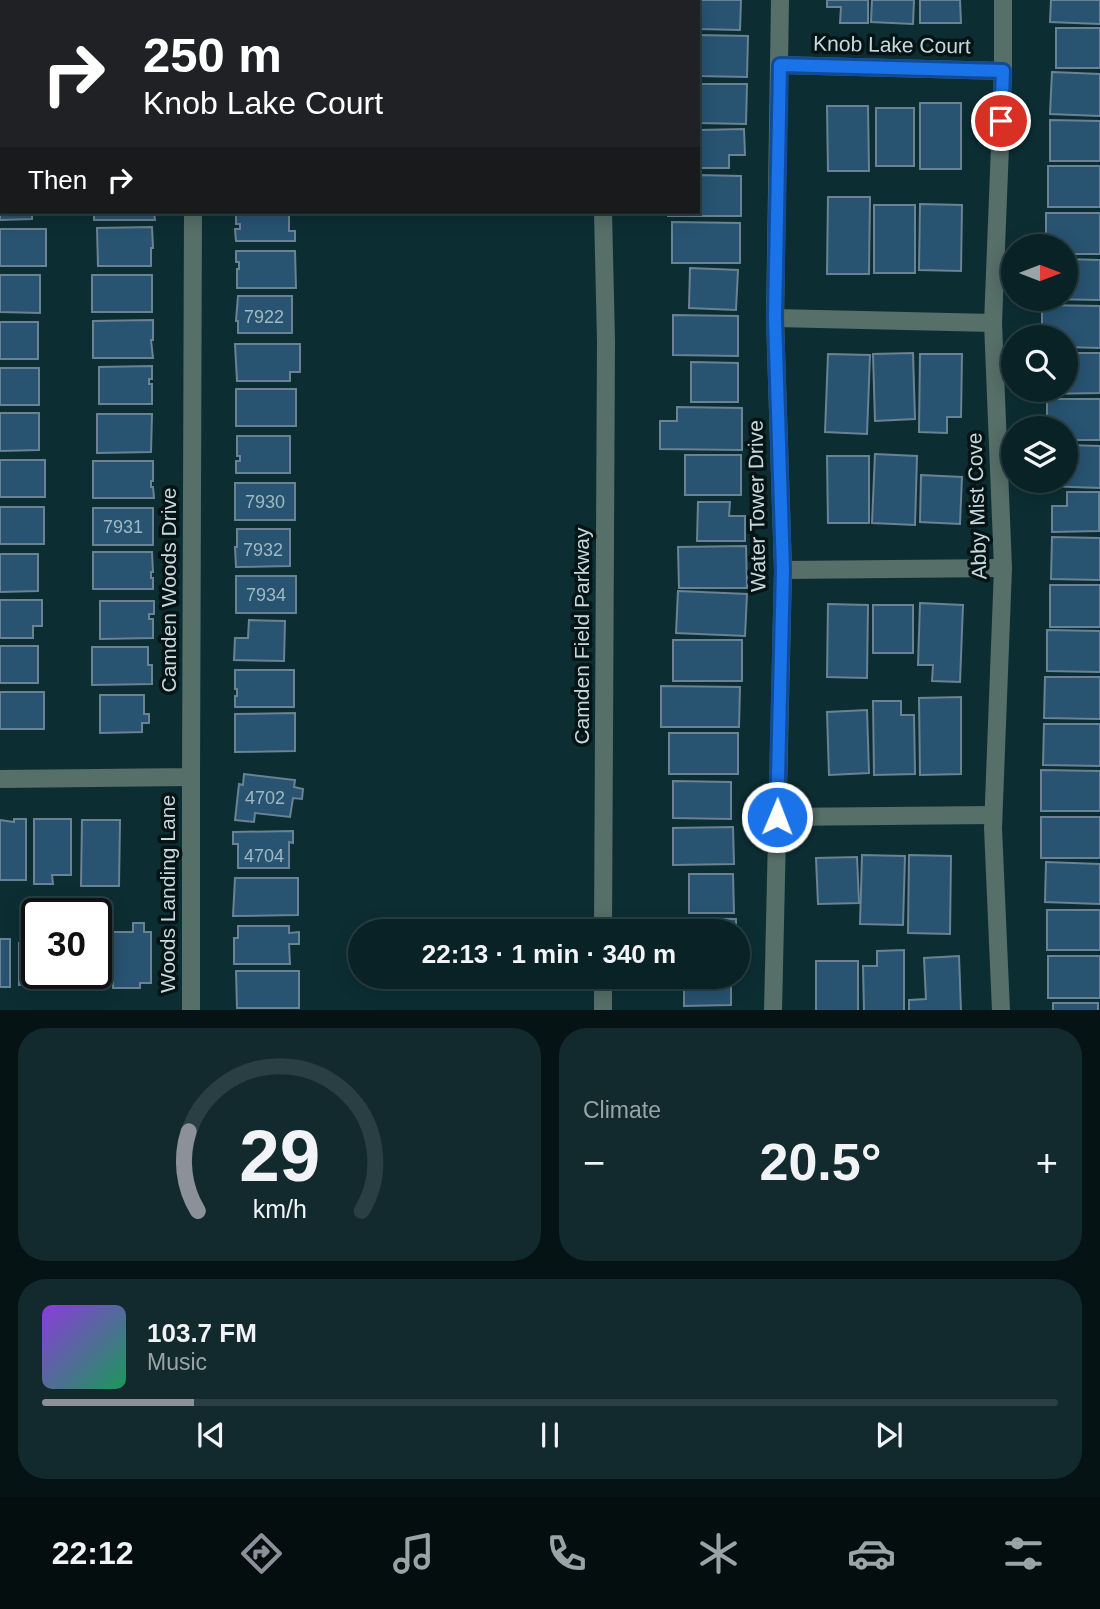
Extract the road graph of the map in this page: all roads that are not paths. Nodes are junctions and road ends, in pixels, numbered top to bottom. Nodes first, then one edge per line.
1 (780, 0) edge
2 (1003, 0) edge
3 (780, 65) junction
4 (1003, 71) junction
5 (193, 214) edge
6 (603, 214) edge
7 (613, 214) edge
8 (775, 318) junction
9 (993, 323) junction
10 (606, 341) junction
11 (1003, 568) junction
12 (783, 570) junction
13 (191, 777) junction
14 (0, 779) edge
15 (993, 815) junction
16 (777, 817) junction
17 (603, 919) edge
18 (603, 989) edge
19 (191, 1010) edge
20 (603, 1010) edge
21 (773, 1010) edge
22 (1000, 1010) edge

1 - 3 street, Water Tower Drive
2 - 4 street, Abby Mist Cove
3 - 4 street, Knob Lake Court
3 - 8 street, Water Tower Drive
4 - 9 street, Abby Mist Cove
5 - 13 street, Camden Woods Drive
6 - 10 street, Camden Field Parkway
7 - 10 street, Camden Field Parkway
8 - 9 street
8 - 12 street, Water Tower Drive
9 - 11 street, Abby Mist Cove
10 - 17 street, Camden Field Parkway
11 - 12 street
11 - 15 street, Abby Mist Cove
12 - 16 street, Water Tower Drive
13 - 14 street
13 - 19 street, Woods Landing Lane
15 - 16 street
15 - 22 street, Abby Mist Cove
16 - 21 street, Water Tower Drive
18 - 20 street

